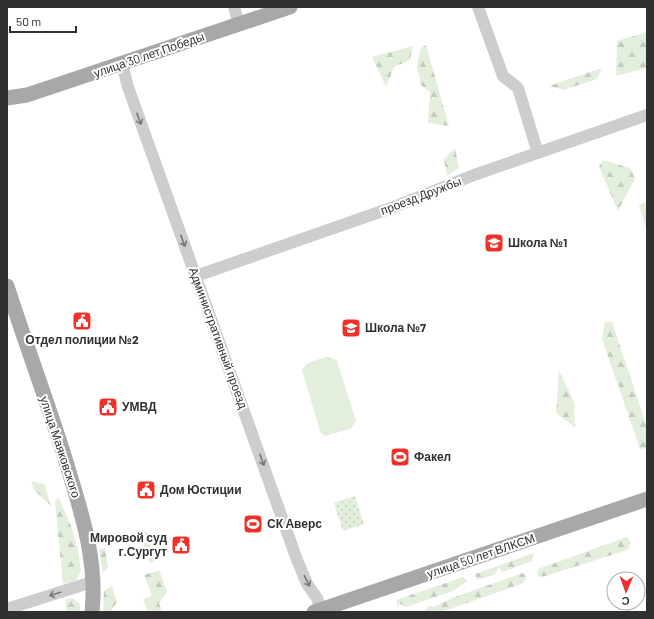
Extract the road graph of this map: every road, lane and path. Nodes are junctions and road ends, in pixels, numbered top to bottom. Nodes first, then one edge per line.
1 (234, 7) edge
2 (290, 7) edge
3 (478, 7) edge
4 (239, 24) junction
5 (122, 64) junction
6 (28, 95) junction
7 (7, 98) edge
8 (7, 107) edge
9 (647, 116) edge
10 (538, 153) junction
11 (196, 276) junction
12 (7, 286) edge
13 (647, 499) edge
14 (92, 582) junction
15 (7, 609) edge
16 (318, 611) edge
17 (92, 612) edge

1 - 4 street
2 - 4 main road, улица 30 лет Победы
3 - 10 street
4 - 5 main road, улица 30 лет Победы
5 - 6 main road, улица 30 лет Победы
5 -> 11 street, Административный проезд
6 - 7 main road, улица 30 лет Победы
6 - 8 main road
9 - 10 street, проезд Дружбы
10 - 11 street, проезд Дружбы
11 -> 16 street, Административный проезд
12 - 14 main road, улица Маяковского
13 - 16 main road, улица 50 лет ВЛКСМ
14 -> 15 street
14 - 17 main road, улица Маяковского

